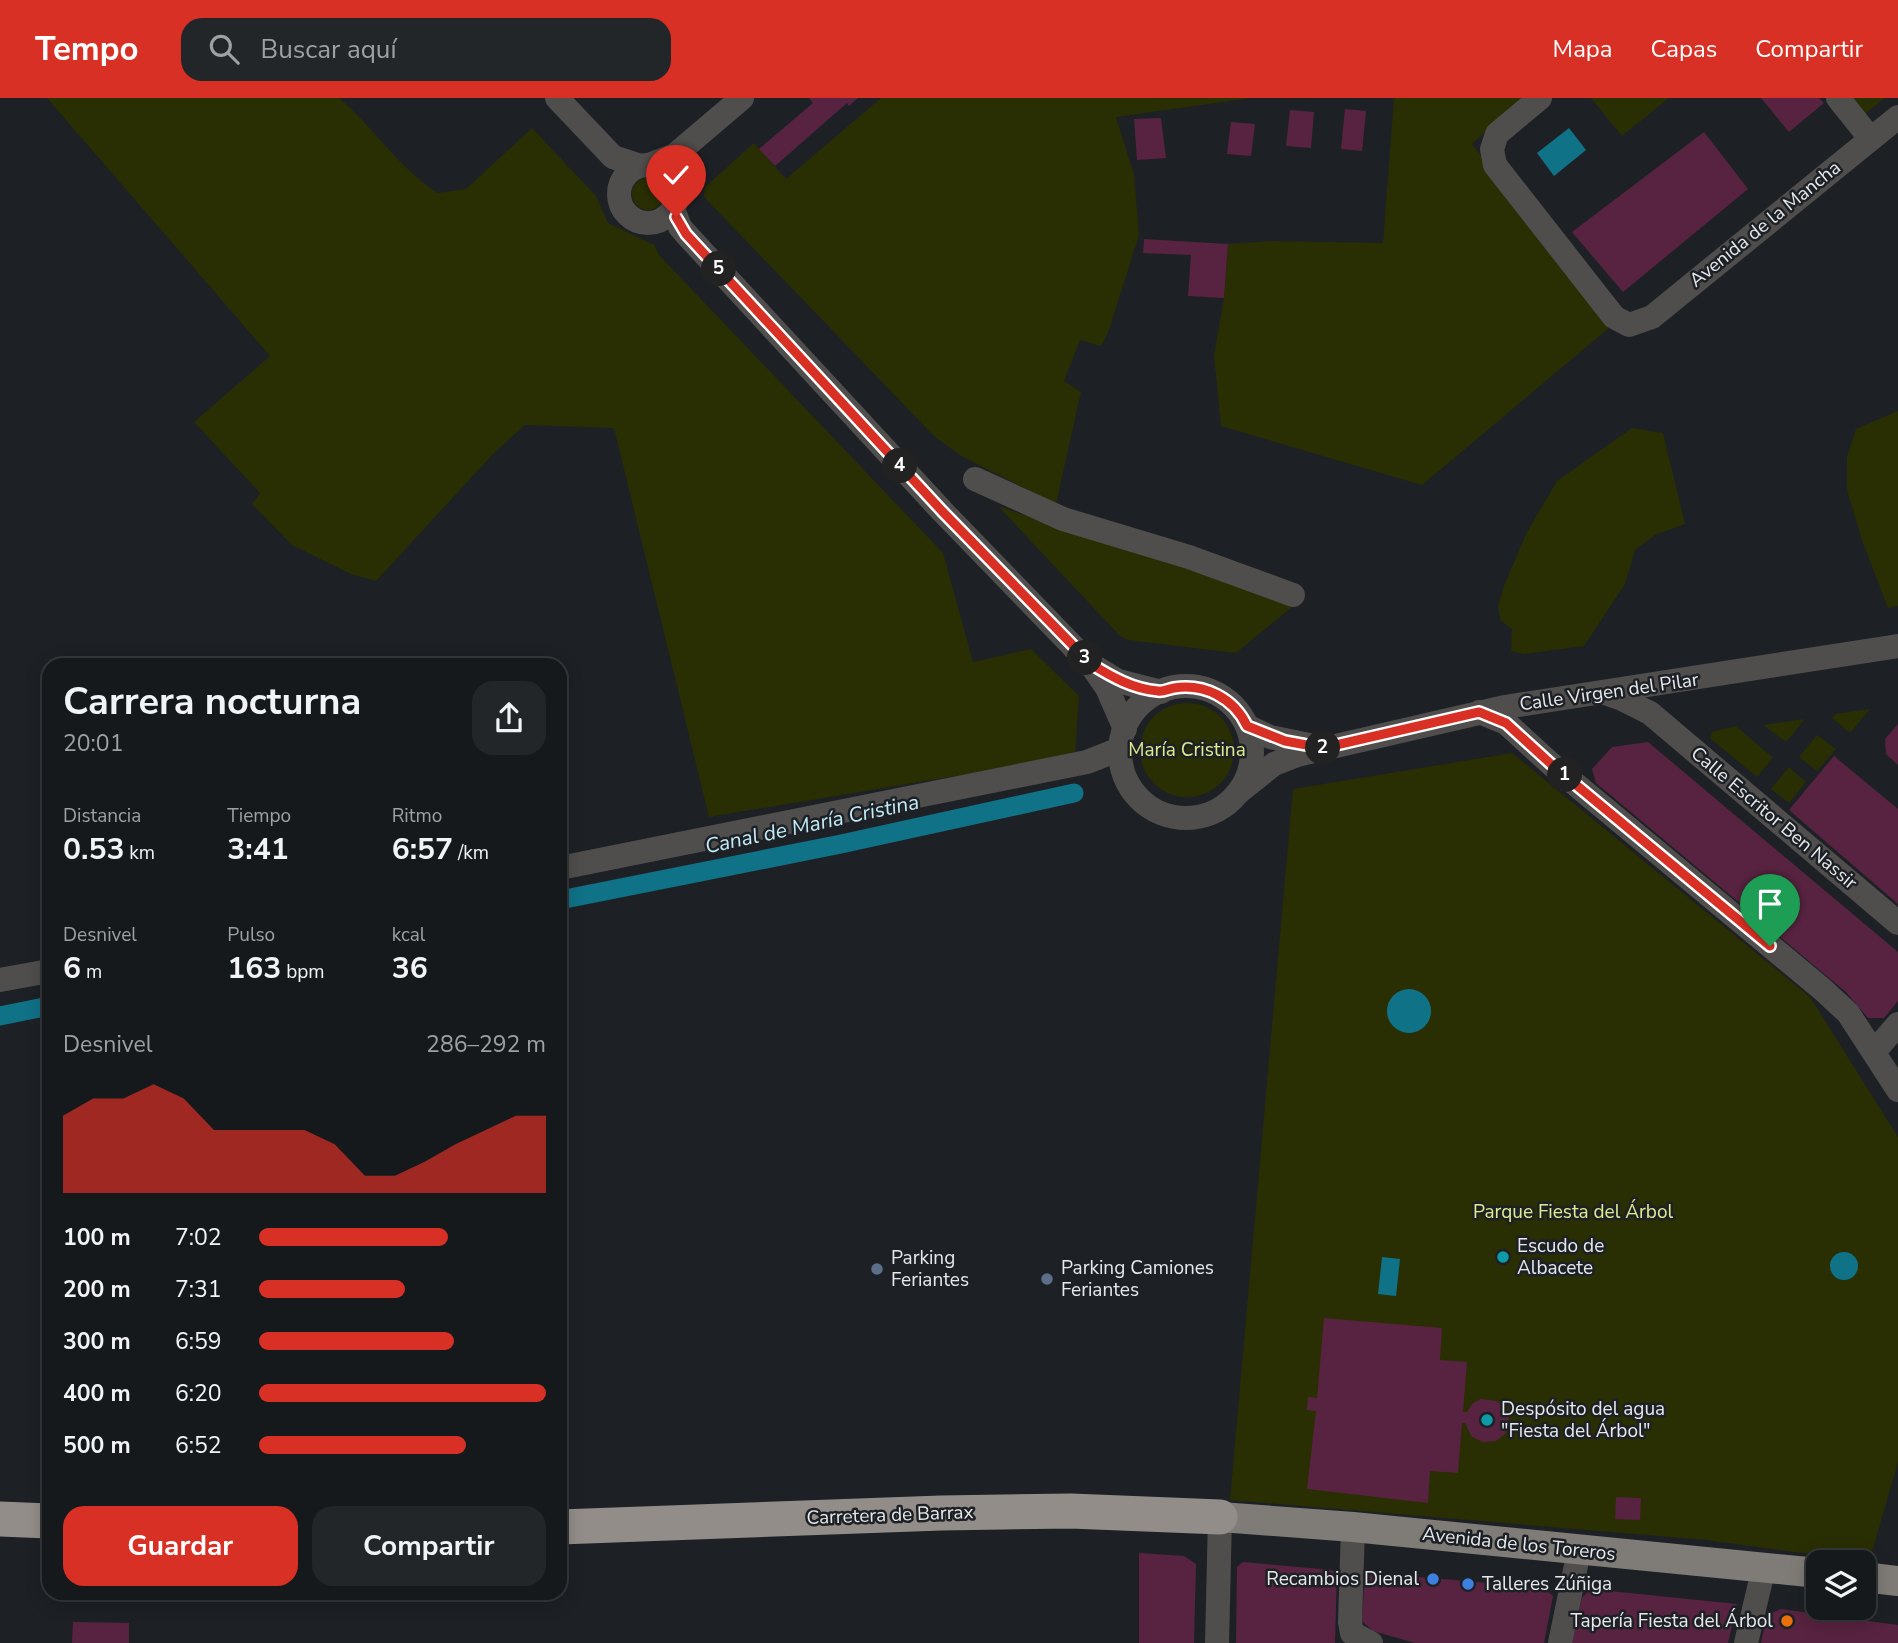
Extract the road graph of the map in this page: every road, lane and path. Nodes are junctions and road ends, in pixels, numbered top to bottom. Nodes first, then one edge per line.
1 (557, 98) edge
2 (742, 98) edge
3 (1540, 98) edge
4 (1838, 98) edge
5 (1898, 117) edge
6 (1870, 138) junction
7 (683, 148) junction
8 (613, 157) junction
9 (645, 166) junction
10 (675, 183) junction
11 (621, 184) junction
12 (670, 220) junction
13 (975, 479) dead end
14 (1293, 595) dead end
15 (1898, 646) edge
16 (1091, 664) junction
17 (1671, 683) junction
18 (1161, 692) junction
19 (1601, 692) junction
20 (1557, 698) junction
21 (1479, 712) junction
22 (1650, 713) junction
23 (1247, 726) junction
24 (1123, 739) junction
25 (1323, 748) junction
26 (1542, 755) junction
27 (1239, 792) junction
28 (567, 867) edge
29 (1898, 923) edge
30 (42, 972) edge
31 (0, 980) edge
32 (1898, 1024) edge
33 (1874, 1052) junction
34 (1898, 1090) edge
35 (1220, 1517) junction
36 (0, 1519) edge
37 (42, 1521) edge
38 (567, 1527) edge
39 (1353, 1527) junction
40 (1579, 1551) junction
41 (1764, 1567) junction
42 (1806, 1572) edge
43 (1876, 1578) edge
44 (1898, 1581) edge
45 (1217, 1643) edge
46 (1371, 1643) edge
47 (1560, 1643) edge
48 (1746, 1643) edge

1 - 8 street
2 - 7 street
3 - 6 street, Avenida de la Mancha
4 - 6 street
5 - 6 street, Avenida de la Mancha
7 - 9 street
7 - 10 street
8 - 9 street
8 - 11 street
9 - 10 street
9 - 11 street
10 - 12 street
11 - 12 street
12 - 16 street
13 - 14 street
15 - 17 street, Calle Virgen del Pilar
16 - 18 street
16 - 24 street
17 - 19 street, Calle Virgen del Pilar
17 - 22 street
18 - 23 street
18 - 24 street
19 - 20 street, Calle Virgen del Pilar
19 - 22 street, Calle Escritor Ben Nassir
20 - 21 street, Calle Virgen del Pilar
20 - 26 street
21 - 25 street, Calle Virgen del Pilar
21 - 26 street
22 - 29 street, Calle Escritor Ben Nassir
23 - 25 street, Calle Virgen del Pilar
23 - 27 street
24 - 27 street
24 - 28 street
25 - 27 street, Calle Virgen del Pilar
26 - 33 street
30 - 31 street
32 - 33 street
33 - 34 street
35 - 38 highway, Carretera de Barrax
35 - 39 main road, Avenida de los Toreros
35 - 45 street
36 - 37 highway
39 - 40 main road, Avenida de los Toreros
39 - 46 street
40 - 41 main road, Avenida de los Toreros
40 - 47 street
41 - 42 main road, Avenida de los Toreros
41 - 48 street
43 - 44 main road

